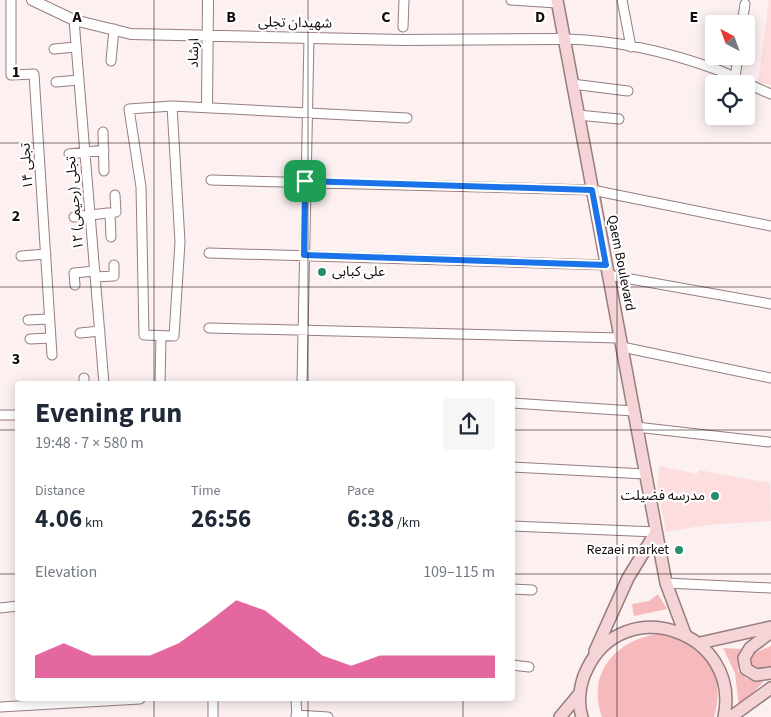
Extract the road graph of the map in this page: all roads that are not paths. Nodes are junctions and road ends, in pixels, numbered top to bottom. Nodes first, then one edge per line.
1 (11, 0) edge
2 (32, 0) edge
3 (208, 0) edge
4 (404, 0) edge
5 (511, 0) edge
6 (622, 0) edge
7 (557, 2) edge
8 (745, 4) dead end
9 (743, 15) edge
10 (74, 20) junction
11 (403, 26) dead end
12 (114, 30) junction
13 (208, 35) junction
14 (309, 38) junction
15 (564, 39) junction
16 (76, 47) junction
17 (632, 47) junction
18 (54, 49) dead end
19 (111, 61) dead end
20 (727, 75) edge
21 (79, 80) junction
22 (56, 82) dead end
23 (572, 84) junction
24 (755, 87) edge
25 (628, 91) dead end
26 (771, 94) edge
27 (172, 106) junction
28 (206, 107) junction
29 (307, 112) junction
30 (578, 115) junction
31 (407, 118) dead end
32 (618, 119) dead end
33 (103, 132) dead end
34 (104, 150) junction
35 (85, 152) junction
36 (69, 154) dead end
37 (104, 170) dead end
38 (210, 180) dead end
39 (305, 181) junction
40 (592, 190) junction
41 (115, 194) dead end
42 (113, 213) junction
43 (90, 214) junction
44 (74, 216) dead end
45 (771, 226) edge
46 (111, 237) dead end
47 (46, 254) junction
48 (209, 254) dead end
49 (304, 255) junction
50 (22, 256) dead end
51 (114, 265) dead end
52 (607, 270) junction
53 (95, 274) junction
54 (76, 285) dead end
55 (771, 304) edge
56 (28, 320) dead end
57 (49, 320) junction
58 (209, 328) dead end
59 (302, 330) junction
60 (100, 331) junction
61 (80, 333) dead end
62 (161, 336) junction
63 (50, 338) junction
64 (30, 339) dead end
65 (621, 342) junction
66 (52, 355) dead end
67 (771, 378) edge
68 (104, 381) edge
69 (160, 381) edge
70 (302, 381) edge
71 (515, 403) edge
72 (633, 411) junction
73 (0, 415) edge
74 (15, 415) edge
75 (636, 427) junction
76 (768, 442) dead end
77 (515, 467) edge
78 (645, 474) junction
79 (515, 526) edge
80 (656, 532) junction
81 (666, 583) junction
82 (771, 588) edge
83 (515, 589) edge
84 (532, 590) dead end
85 (15, 606) edge
86 (0, 608) edge
87 (771, 627) edge
88 (771, 632) edge
89 (685, 634) junction
90 (700, 644) junction
91 (591, 661) junction
92 (515, 665) edge
93 (529, 667) dead end
94 (771, 673) edge
95 (771, 688) edge
96 (580, 693) junction
97 (105, 701) edge
98 (213, 701) edge
99 (296, 701) edge
100 (0, 707) edge
101 (296, 716) edge
102 (213, 717) edge
103 (328, 717) edge
104 (560, 717) edge
105 (582, 717) edge
106 (724, 717) edge
107 (731, 717) edge

1 - 47 street, تجلی ۱۴
2 - 10 street, شهیدان تجلی
3 - 13 street, ارشاد
4 - 11 street
5 - 7 street
6 - 17 street
7 - 15 main road, Qaem Boulevard
8 - 9 street
10 - 12 street, شهیدان تجلی
10 - 16 street, ۱۲ تجلی (رحیمی)
12 - 13 street, شهیدان تجلی
12 - 19 street
13 - 14 street, شهیدان تجلی
13 - 28 street, ارشاد
14 - 15 street, شهیدان تجلی
14 - 29 street
15 - 17 street
15 - 23 main road, Qaem Boulevard
16 - 18 street
16 - 21 street, ۱۲ تجلی (رحیمی)
17 - 20 street
21 - 22 street
21 - 35 street, ۱۲ تجلی (رحیمی)
23 - 25 street
23 - 30 main road, Qaem Boulevard
24 - 26 street
27 - 28 street
27 - 62 street
27 - 62 street
28 - 29 street
29 - 31 street
29 - 39 street
30 - 32 street
30 - 40 main road, Qaem Boulevard
33 - 34 street
34 - 35 street
34 - 37 street
35 - 36 street
35 - 43 street, ۱۲ تجلی (رحیمی)
38 - 39 street
39 - 40 street
39 - 49 street
40 - 45 street
40 - 52 main road, Qaem Boulevard
41 - 42 street
42 - 43 street
42 - 46 street
43 - 44 street
43 - 53 street, ۱۲ تجلی (رحیمی)
47 - 50 street
47 - 57 street, تجلی ۱۴
48 - 49 street
49 - 52 street
49 - 59 street
51 - 53 street
52 - 55 street
52 - 65 main road, Qaem Boulevard
53 - 54 street
53 - 60 street, ۱۲ تجلی (رحیمی)
56 - 57 street
57 - 63 street, تجلی ۱۴
58 - 59 street
59 - 65 street
59 - 70 street
60 - 61 street
60 - 68 street, ۱۲ تجلی (رحیمی)
62 - 69 street
63 - 64 street
63 - 66 street, تجلی ۱۴
65 - 67 street
65 - 72 main road, Qaem Boulevard
71 - 72 street
72 - 75 main road, Qaem Boulevard
73 - 74 street
75 - 76 street
75 - 78 main road, Qaem Boulevard
77 - 78 street
78 - 80 main road, Qaem Boulevard
79 - 80 street
80 - 81 main road, Qaem Boulevard
80 - 91 main road
81 - 82 street
81 - 89 main road, Qaem Boulevard
83 - 84 street
85 - 86 street
87 - 90 main road
88 - 94 main road
89 - 90 main road
89 - 91 main road
90 - 106 main road
91 - 96 main road
92 - 93 street
95 - 107 main road
96 - 104 main road
96 - 105 main road
97 - 100 street
98 - 102 street
99 - 101 street
101 - 103 street

